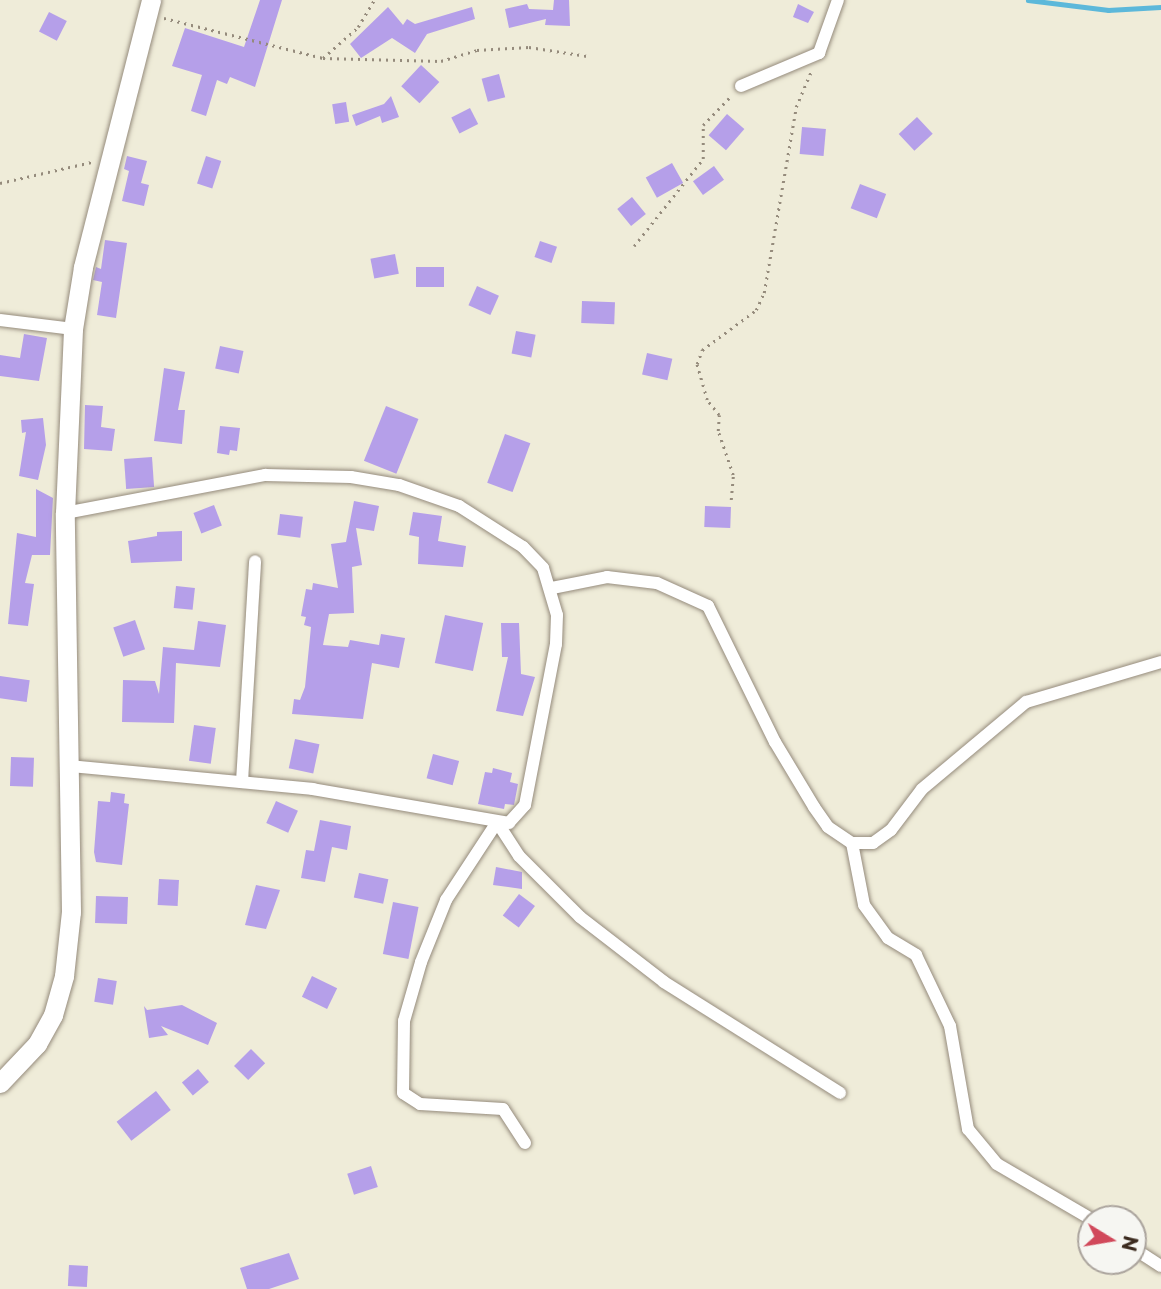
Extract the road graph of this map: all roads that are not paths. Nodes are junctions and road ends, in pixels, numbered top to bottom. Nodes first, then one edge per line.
1 (838, 0) edge
2 (149, 7) edge
3 (741, 86) road end
4 (0, 320) edge
5 (73, 328) junction
6 (65, 513) junction
7 (255, 561) dead end
8 (552, 588) junction
9 (1161, 662) edge
10 (69, 766) junction
11 (242, 782) junction
12 (497, 822) junction
13 (852, 843) junction
14 (0, 1083) edge
15 (840, 1093) dead end
16 (525, 1143) dead end
17 (1077, 1211) edge

1 - 3 street
2 - 5 main road
4 - 5 street
5 - 6 main road
6 - 8 street
6 - 10 main road
7 - 11 street
8 - 12 street
8 - 13 street
9 - 13 street
10 - 11 street
10 - 14 main road
11 - 12 street
12 - 15 street
12 - 16 street
13 - 17 street

